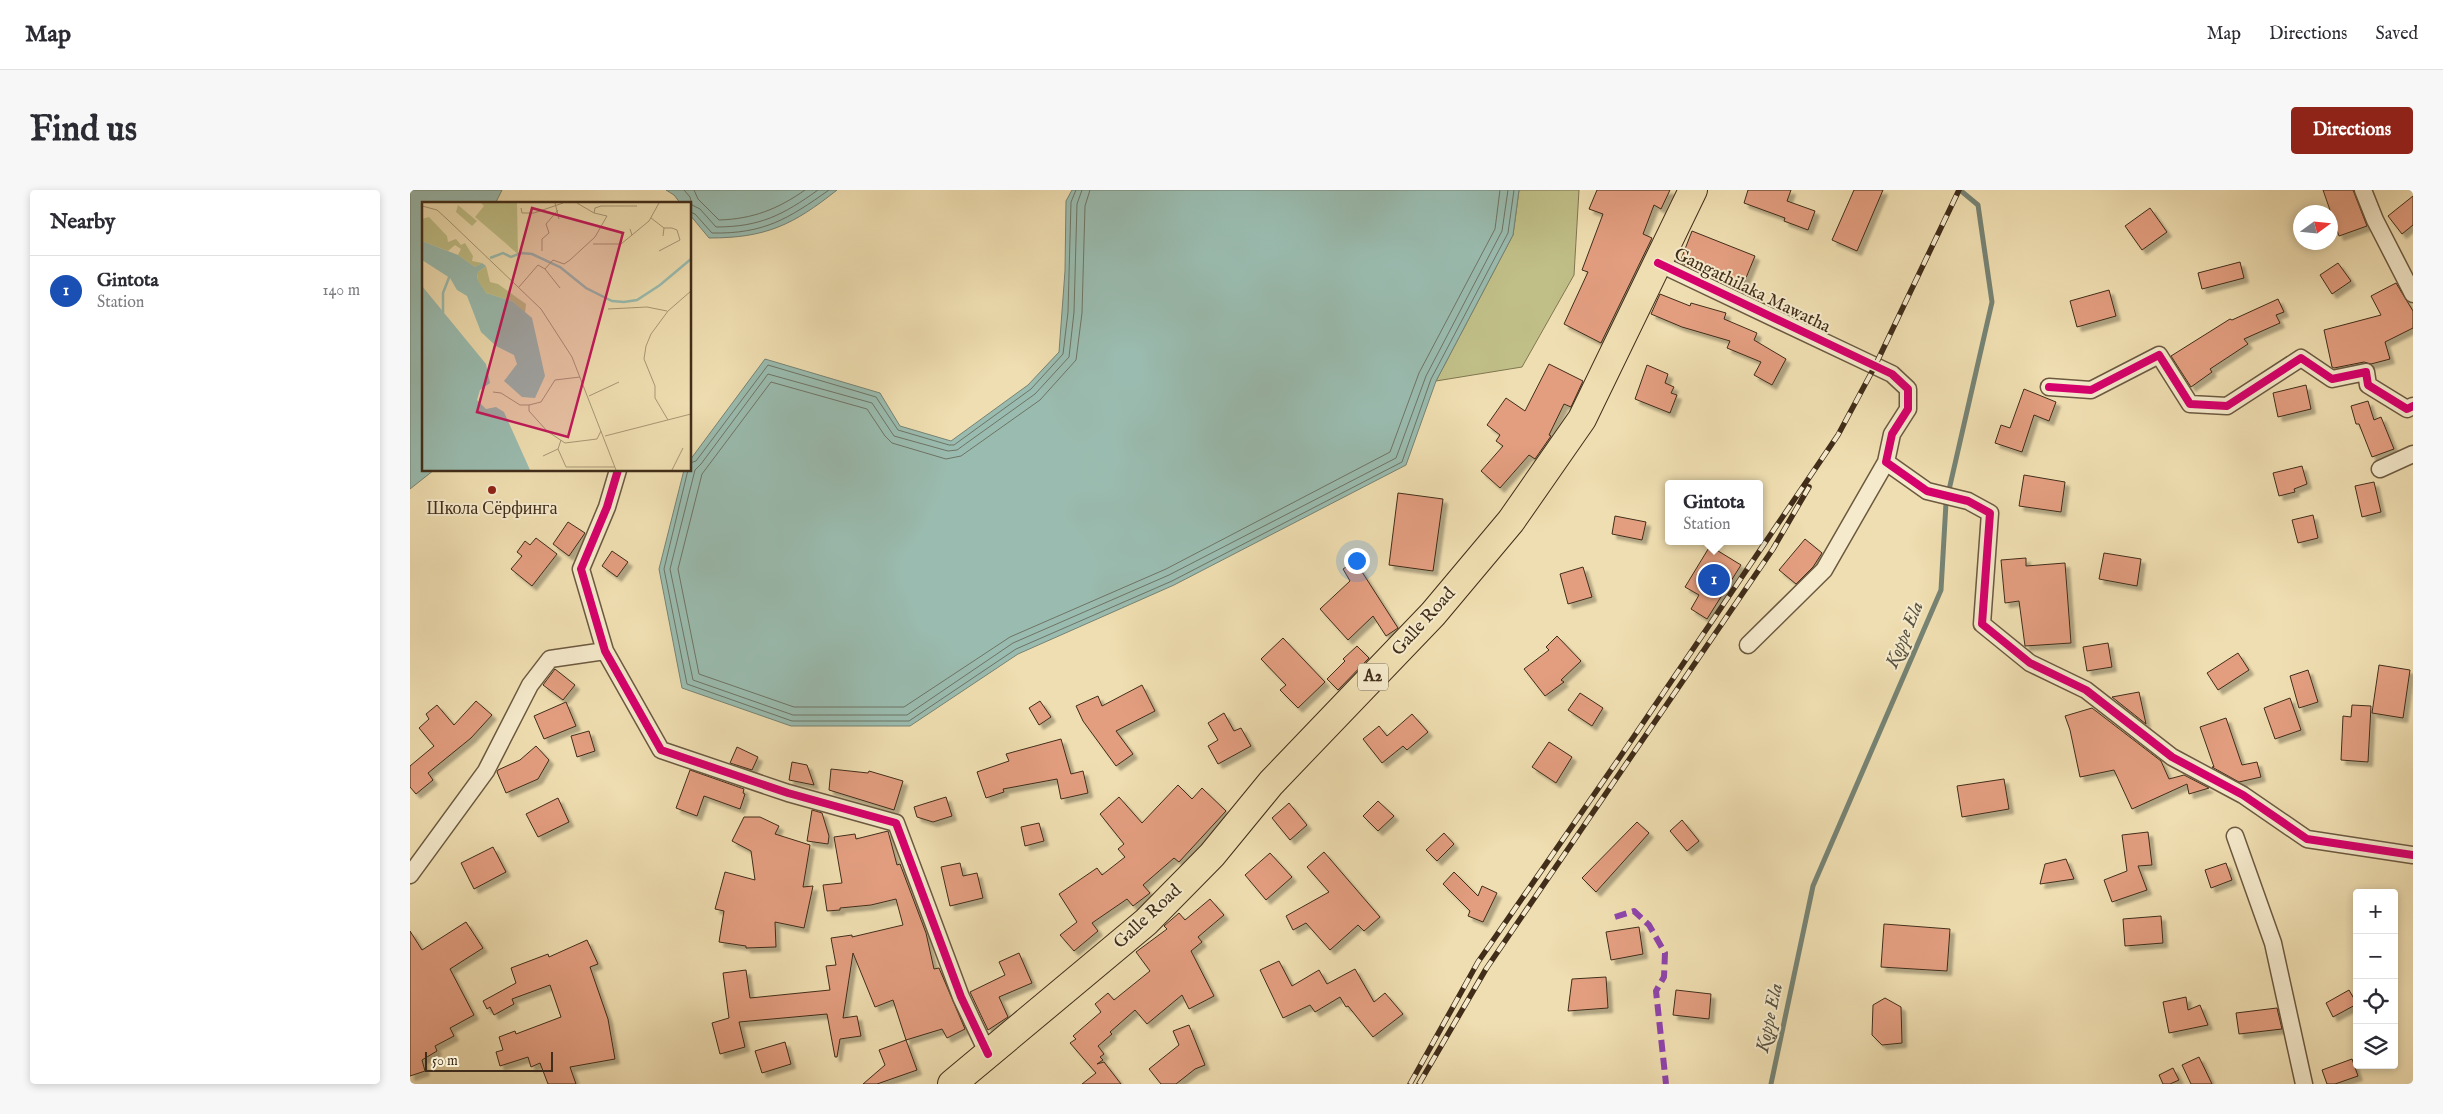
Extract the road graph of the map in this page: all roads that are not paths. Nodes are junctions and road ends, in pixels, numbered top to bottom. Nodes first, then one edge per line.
1 (1693, 190) edge
2 (2363, 190) edge
3 (1658, 262) junction
4 (2413, 294) edge
5 (2048, 387) dead end
6 (2413, 406) edge
7 (2413, 454) edge
8 (1886, 462) junction
9 (2380, 470) dead end
10 (618, 471) edge
11 (1748, 645) dead end
12 (605, 651) junction
13 (2234, 836) dead end
14 (2413, 855) edge
15 (410, 875) edge
16 (988, 1054) junction
17 (952, 1084) edge
18 (2304, 1084) edge

1 - 3 highway, Galle Road / A2
2 - 4 street
3 - 8 street, Gangathilaka Mawatha
3 - 16 highway, Galle Road / A2
5 - 6 street
7 - 9 street
8 - 11 street, Gangathilaka Mawatha
8 - 14 street
10 - 12 street
12 - 15 street
12 - 16 street
13 - 18 street
16 - 17 highway, Galle Road / A2

